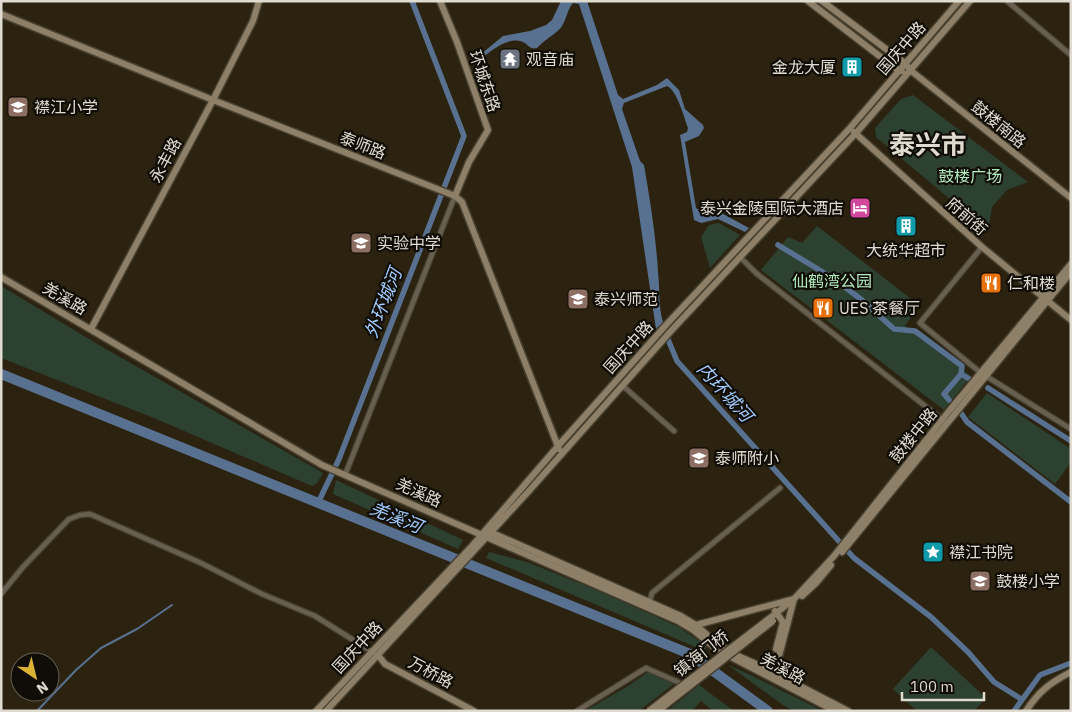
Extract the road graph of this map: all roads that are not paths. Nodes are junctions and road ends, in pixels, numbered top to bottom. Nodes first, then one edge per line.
1 (259, 1) edge
2 (440, 1) edge
3 (808, 1) edge
4 (959, 1) edge
5 (970, 1) edge
6 (1007, 1) edge
7 (825, 2) edge
8 (820, 10) junction
9 (1, 14) edge
10 (1071, 55) edge
11 (906, 64) junction
12 (910, 70) junction
13 (899, 71) junction
14 (213, 100) junction
15 (850, 128) junction
16 (856, 133) junction
17 (452, 195) junction
18 (1071, 198) edge
19 (982, 247) junction
20 (740, 257) junction
21 (1071, 264) edge
22 (1071, 272) edge
23 (1, 277) edge
24 (1045, 297) junction
25 (1071, 320) edge
26 (91, 329) junction
27 (983, 374) junction
28 (623, 386) junction
29 (943, 420) junction
30 (1071, 429) edge
31 (674, 431) dead end
32 (558, 446) junction
33 (561, 455) junction
34 (345, 475) junction
35 (780, 488) dead end
36 (486, 533) junction
37 (843, 548) junction
38 (442, 582) junction
39 (1, 594) edge
40 (794, 602) junction
41 (649, 605) junction
42 (774, 617) junction
43 (695, 627) junction
44 (708, 635) junction
45 (371, 651) junction
46 (378, 655) junction
47 (1071, 672) edge
48 (772, 675) junction
49 (678, 682) dead end
50 (316, 711) edge
51 (326, 711) edge
52 (474, 711) edge
53 (577, 711) edge
54 (649, 711) edge
55 (658, 711) edge
56 (835, 711) edge
57 (848, 711) edge
58 (1026, 711) edge

1 - 14 street, 永丰路
2 - 17 street, 环城东路
3 - 8 street
4 - 11 street, 国庆中路
5 - 12 street, 国庆中路
6 - 10 street
7 - 8 street
7 - 11 street, 鼓楼南路
8 - 13 street
9 - 14 street, 泰师路
11 - 12 street, 鼓楼南路
11 - 13 street, 国庆中路
12 - 13 street
12 - 16 street, 国庆中路
12 - 18 street, 鼓楼南路
13 - 15 street, 国庆中路
14 - 17 street, 泰师路
14 - 26 street, 永丰路
15 - 16 street, 府前街
15 - 32 street, 国庆中路
16 - 19 street, 府前街
16 - 20 street, 国庆中路
17 - 32 street
17 - 34 street
19 - 24 street, 府前街
19 - 27 street
20 - 28 street, 国庆中路
20 - 29 street
21 - 24 street, 鼓楼中路
22 - 24 street
23 - 26 street, 羌溪路
24 - 25 street, 府前街
24 - 27 street, 鼓楼中路
26 - 34 street, 羌溪路
27 - 29 street, 鼓楼中路
27 - 30 street
27 - 37 street
28 - 31 street
28 - 33 street, 国庆中路
29 - 37 street, 鼓楼中路
32 - 33 street
32 - 36 street, 国庆中路
33 - 36 street, 国庆中路
34 - 36 street, 羌溪路
35 - 41 street
36 - 38 street, 国庆中路
36 - 41 street, 羌溪路
37 - 40 street
38 - 45 street, 国庆中路
38 - 46 street, 国庆中路
39 - 45 street
40 - 42 street
40 - 43 street
40 - 48 street
41 - 43 street, 羌溪路
42 - 44 street
42 - 48 street
42 - 54 street, 镇海门桥, bridge
42 - 55 street, bridge
43 - 44 street, 羌溪路
43 - 48 street, 羌溪路
44 - 48 street, 羌溪路
45 - 46 street
45 - 50 street, 国庆中路
46 - 51 street, 国庆中路
46 - 52 street, 万桥路
47 - 58 street
48 - 56 street, 羌溪路
48 - 57 street, 羌溪路
49 - 53 street

